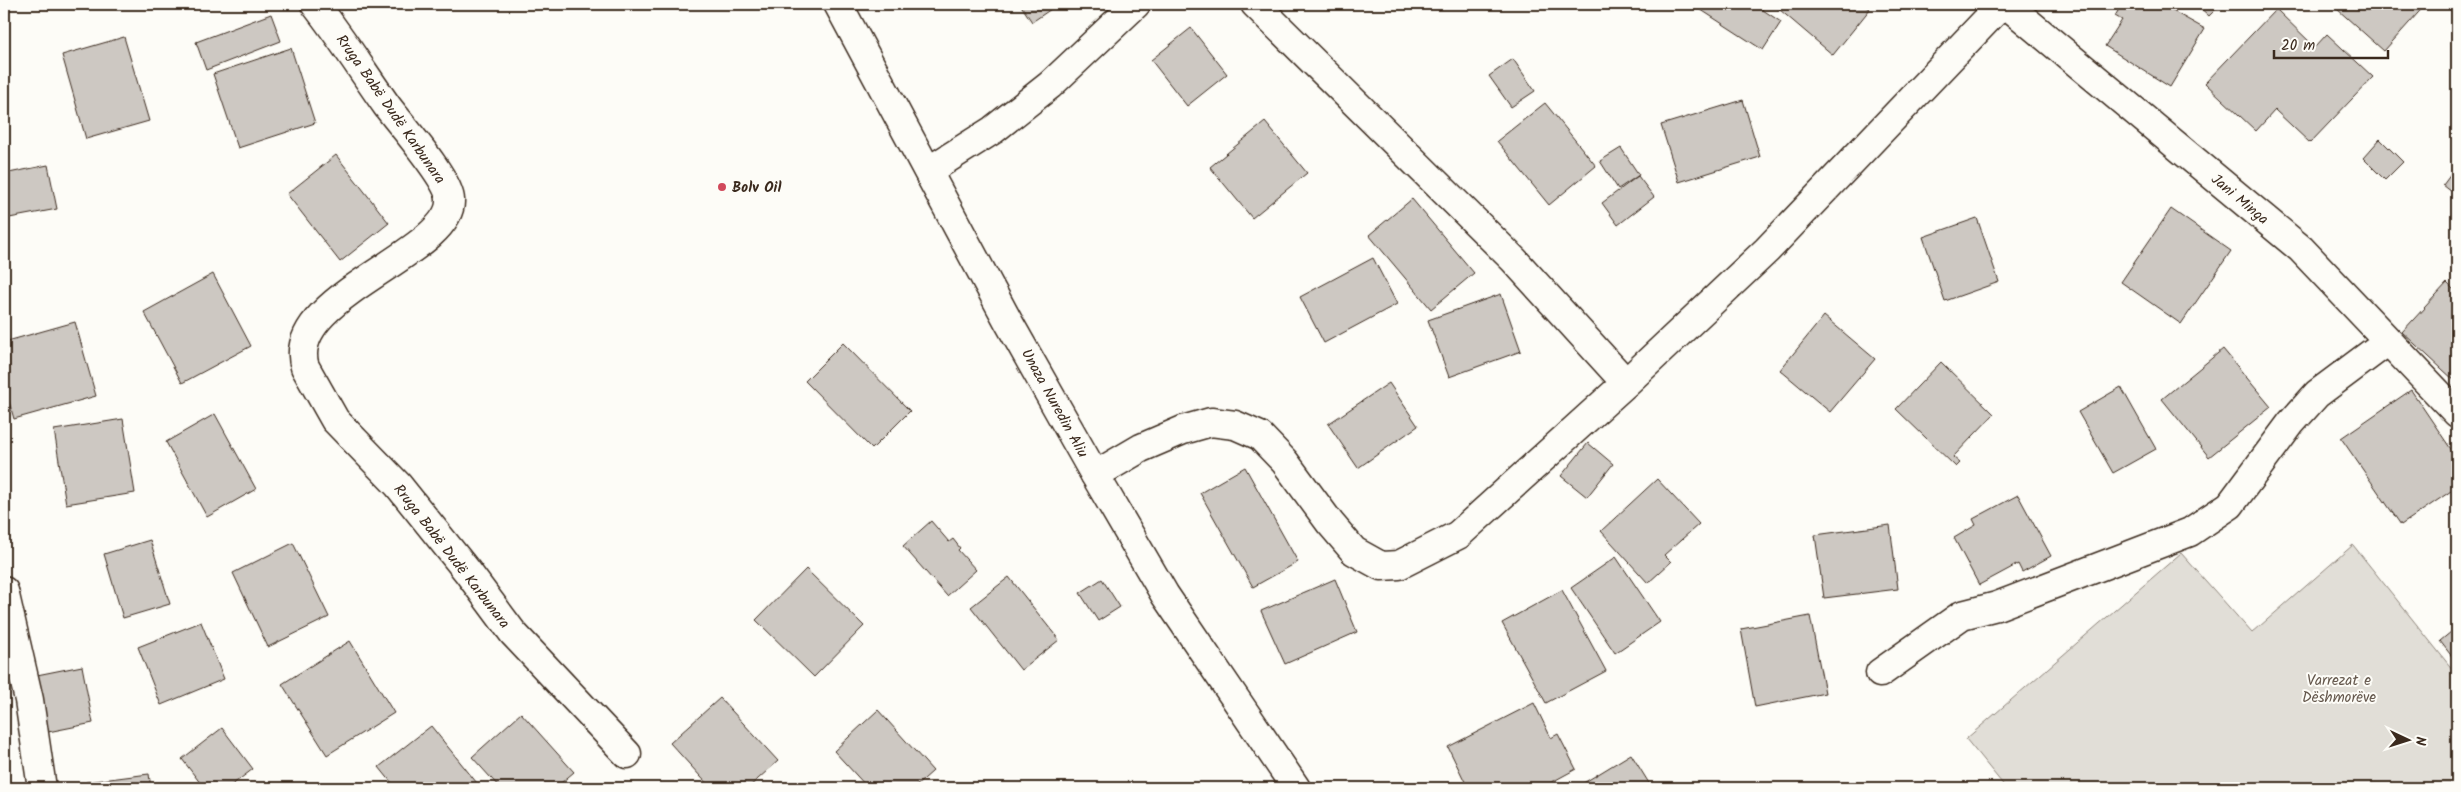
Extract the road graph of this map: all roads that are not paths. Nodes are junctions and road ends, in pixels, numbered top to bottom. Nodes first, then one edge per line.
1 (315, 4) edge
2 (838, 4) edge
3 (1136, 4) edge
4 (1254, 4) edge
5 (2002, 4) edge
6 (2006, 4) edge
7 (928, 171) junction
8 (2388, 341) junction
9 (1626, 383) junction
10 (2457, 413) edge
11 (1095, 475) junction
12 (4, 591) edge
13 (10, 648) edge
14 (1880, 673) dead end
15 (627, 754) dead end
16 (42, 788) edge
17 (1296, 788) edge

1 - 15 street, Rruga Babë Dudë Karbunara
2 - 7 street, Unaza Nuredin Aliu
3 - 7 street
4 - 9 street
5 - 9 street
6 - 8 street, Jani Minga
7 - 11 street, Unaza Nuredin Aliu
8 - 10 street, Jani Minga
8 - 14 street
9 - 11 street
11 - 17 street, Unaza Nuredin Aliu
12 - 13 street
13 - 16 street

